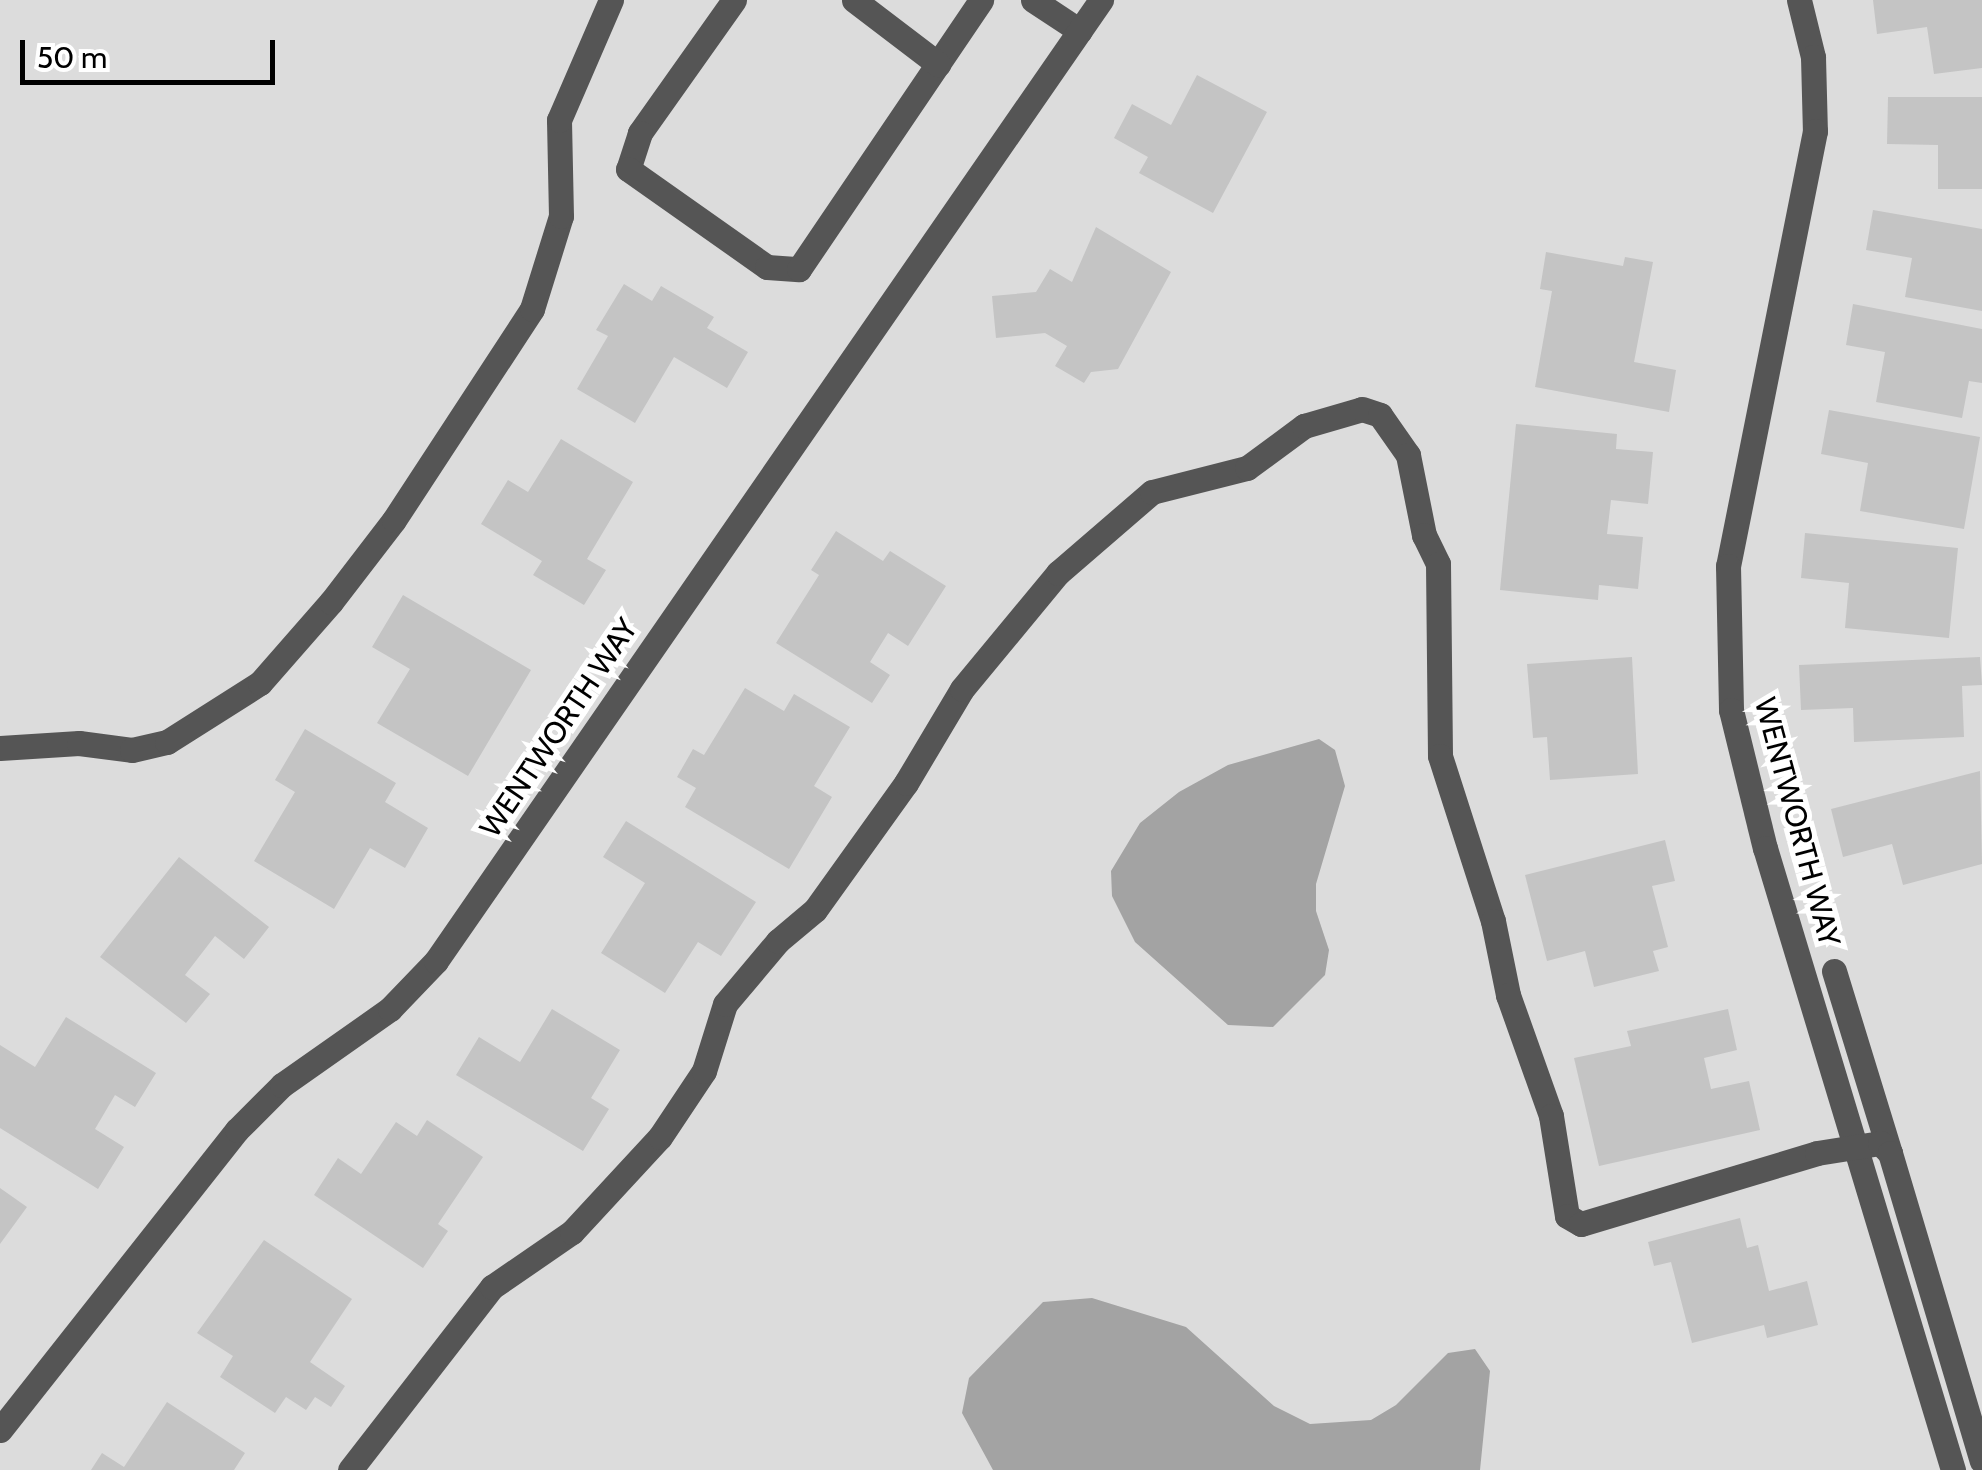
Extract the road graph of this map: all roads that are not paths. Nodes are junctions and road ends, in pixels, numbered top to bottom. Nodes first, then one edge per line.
1 (612, 0) edge
2 (734, 0) edge
3 (854, 0) edge
4 (981, 0) edge
5 (1033, 0) edge
6 (1101, 0) edge
7 (1799, 0) edge
8 (1080, 31) junction
9 (938, 64) junction
10 (0, 748) edge
11 (1834, 971) dead end
12 (1856, 1145) junction
13 (1890, 1153) junction
14 (0, 1430) edge
15 (1982, 1461) edge
16 (350, 1470) edge
17 (1954, 1470) edge

1 - 10 street
2 - 9 street
3 - 9 street
4 - 9 street
5 - 8 street
6 - 8 street, WENTWORTH WAY
7 - 12 street, WENTWORTH WAY
8 - 14 street, WENTWORTH WAY
11 - 13 street
12 - 13 street
12 - 16 street
12 - 17 street, WENTWORTH WAY
13 - 15 street

